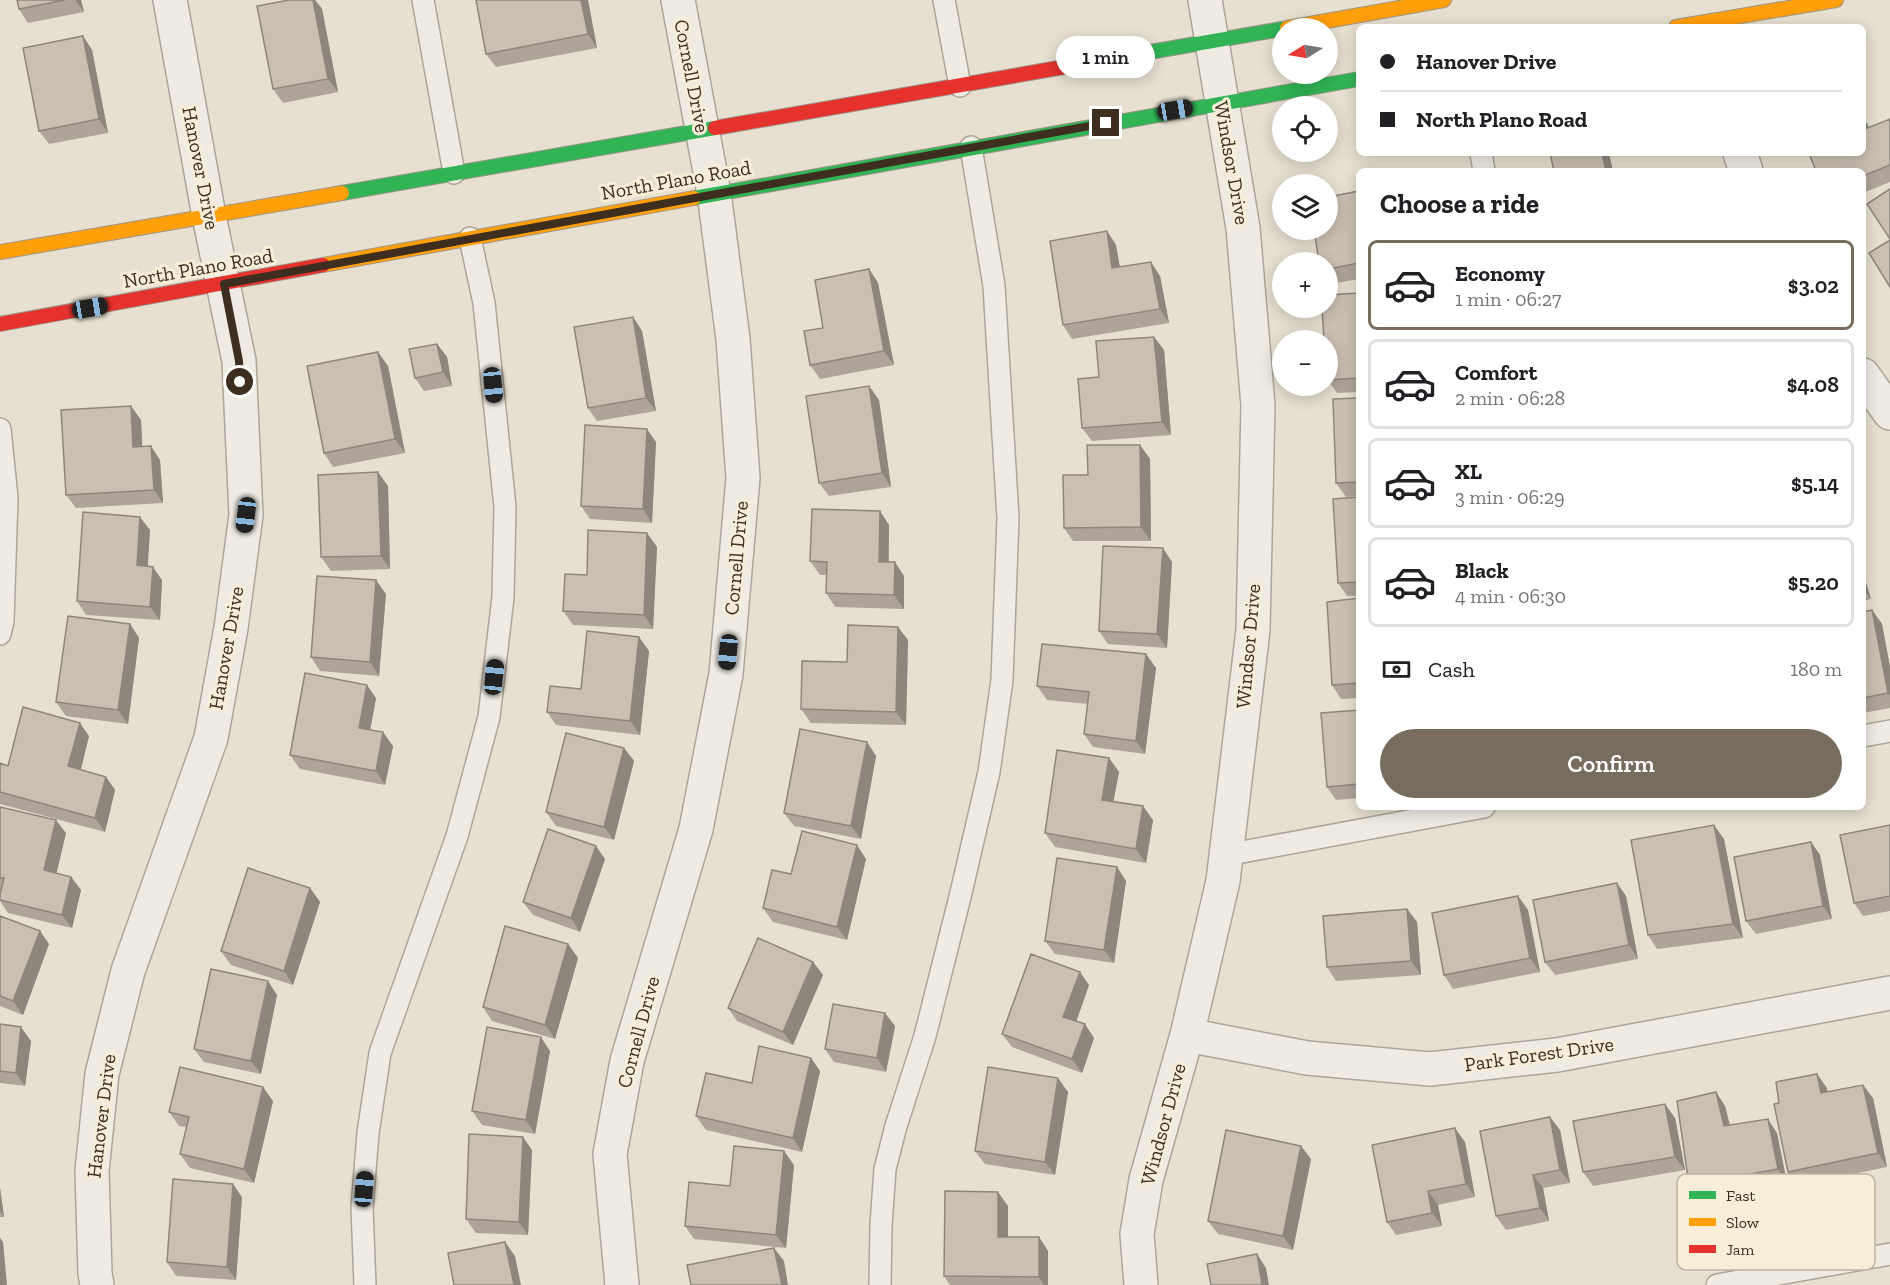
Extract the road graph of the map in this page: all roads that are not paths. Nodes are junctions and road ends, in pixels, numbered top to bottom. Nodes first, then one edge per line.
1 (170, 0) edge
2 (423, 0) edge
3 (678, 0) edge
4 (944, 0) edge
5 (1205, 0) edge
6 (1444, 0) edge
7 (1836, 0) edge
8 (1338, 19) edge
9 (1699, 19) edge
10 (1272, 31) edge
11 (1212, 42) junction
12 (1356, 80) edge
13 (960, 86) junction
14 (1221, 102) junction
15 (702, 130) junction
16 (971, 147) junction
17 (454, 173) junction
18 (714, 193) junction
19 (209, 216) junction
20 (470, 238) junction
21 (0, 252) edge
22 (224, 284) junction
23 (0, 324) edge
24 (1866, 379) edge
25 (1890, 413) edge
26 (0, 429) edge
27 (0, 634) edge
28 (1890, 731) edge
29 (1866, 735) edge
30 (1468, 810) edge
31 (1226, 855) junction
32 (1890, 993) edge
33 (1187, 1035) junction
34 (1890, 1254) edge
35 (1875, 1257) edge
36 (1801, 1270) edge
37 (97, 1285) edge
38 (365, 1285) edge
39 (622, 1285) edge
40 (880, 1285) edge
41 (1141, 1285) edge
42 (1717, 1285) edge

1 - 19 street, Hanover Drive
2 - 17 lane
3 - 15 street, Cornell Drive
4 - 13 lane
5 - 11 street, Windsor Drive
6 - 8 main road
7 - 9 main road
10 - 11 main road
11 - 13 main road
11 - 14 street, Windsor Drive
12 - 14 main road, North Plano Road
13 - 15 main road
14 - 16 main road, North Plano Road
14 - 31 street, Windsor Drive
15 - 17 main road
15 - 18 street, Cornell Drive
16 - 18 main road, North Plano Road
16 - 40 lane
17 - 19 main road
18 - 20 main road, North Plano Road
18 - 39 street, Cornell Drive
19 - 21 main road
19 - 22 street, Hanover Drive
20 - 22 main road, North Plano Road
20 - 38 lane
22 - 23 main road, North Plano Road
22 - 37 street, Hanover Drive
24 - 25 street
26 - 27 lane
28 - 29 lane
30 - 31 lane
31 - 33 street, Windsor Drive
32 - 33 street, Park Forest Drive
33 - 41 street, Windsor Drive
34 - 35 lane
36 - 42 lane

